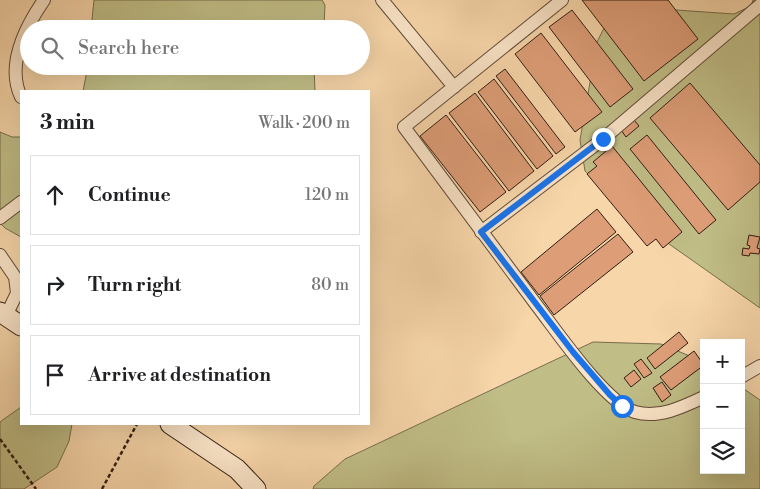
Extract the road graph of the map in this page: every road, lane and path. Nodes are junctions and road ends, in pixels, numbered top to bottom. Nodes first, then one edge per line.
1 (44, 0) edge
2 (382, 0) edge
3 (562, 0) edge
4 (760, 6) edge
5 (32, 20) edge
6 (20, 51) edge
7 (454, 87) junction
8 (20, 93) edge
9 (20, 203) edge
10 (0, 218) edge
11 (481, 232) junction
12 (0, 255) edge
13 (9, 318) edge
14 (760, 366) edge
15 (745, 375) edge
16 (700, 399) edge
17 (135, 425) edge
18 (171, 425) edge
19 (0, 439) edge
20 (36, 489) edge
21 (102, 489) edge
22 (256, 489) edge

1 - 5 street
2 - 7 street
3 - 7 street
4 - 11 street
6 - 8 street
7 - 11 street
9 - 10 street
11 - 16 street
12 - 13 street
14 - 15 street
17 - 21 path
18 - 22 main road
19 - 20 path

